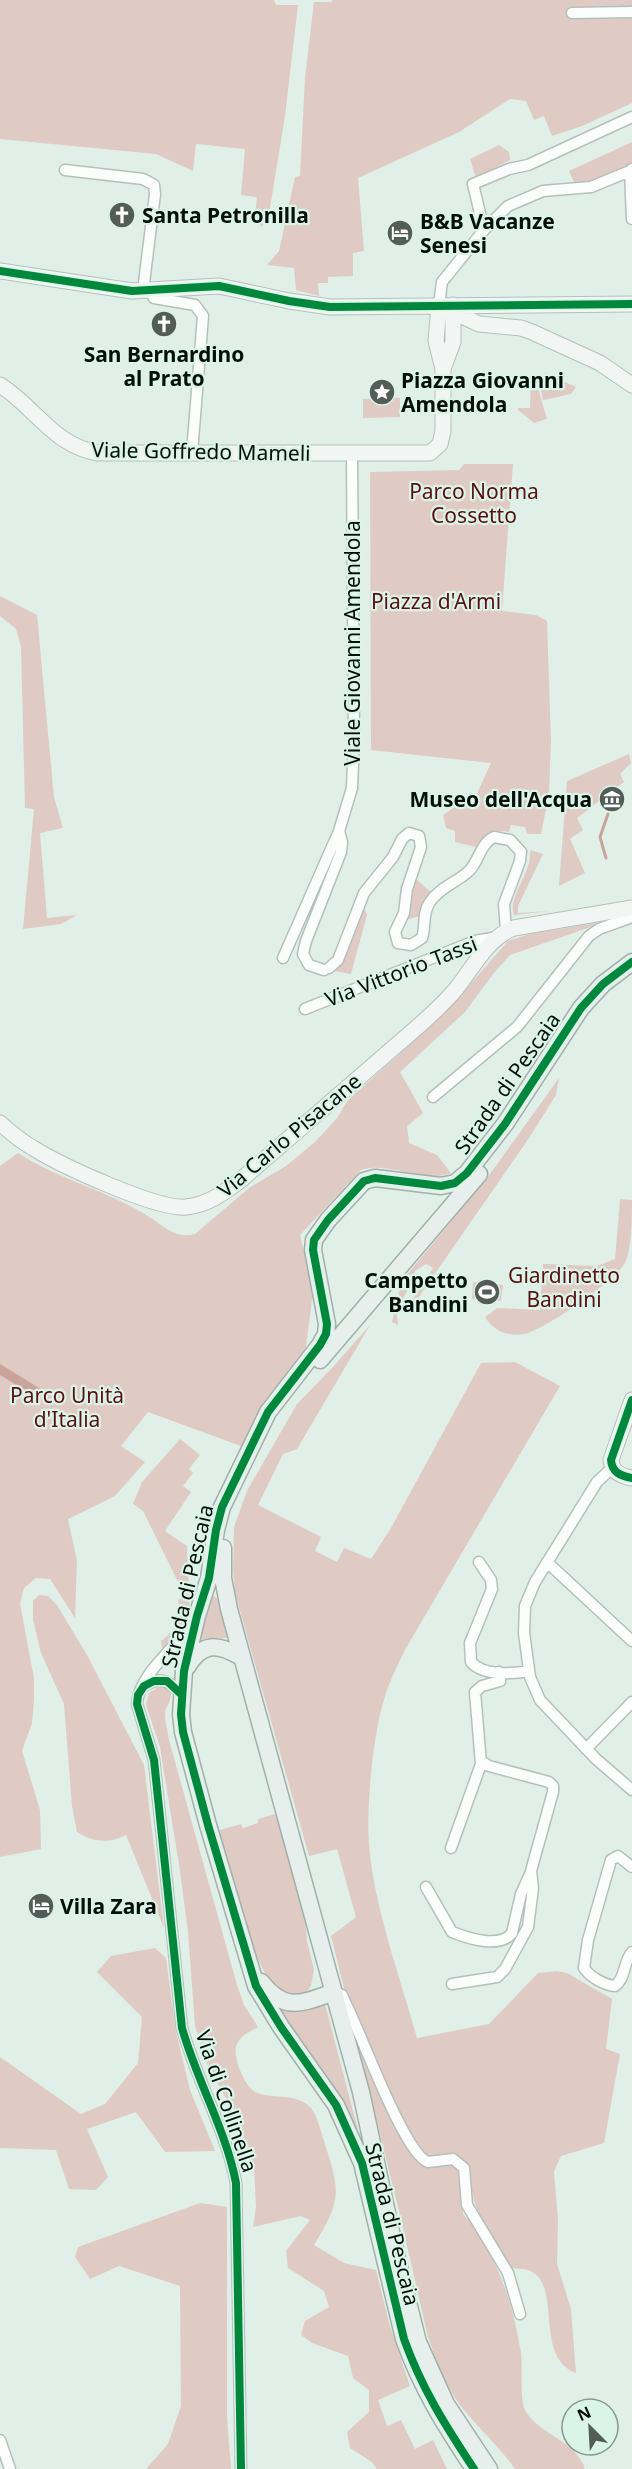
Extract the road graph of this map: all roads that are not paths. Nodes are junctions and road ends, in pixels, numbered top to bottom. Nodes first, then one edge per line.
1 (632, 12) edge
2 (572, 13) dead end
3 (632, 117) edge
4 (631, 170) edge
5 (65, 171) dead end
6 (632, 219) edge
7 (484, 230) junction
8 (0, 272) edge
9 (146, 291) junction
10 (632, 304) edge
11 (448, 308) junction
12 (0, 385) edge
13 (632, 385) edge
14 (192, 453) junction
15 (352, 453) junction
16 (339, 831) junction
17 (632, 908) edge
18 (632, 917) edge
19 (502, 934) junction
20 (283, 958) dead end
21 (632, 962) edge
22 (632, 973) edge
23 (305, 1009) dead end
24 (433, 1097) dead end
25 (0, 1123) edge
26 (632, 1400) edge
27 (612, 1468) junction
28 (632, 1478) edge
29 (479, 1562) dead end
30 (547, 1563) junction
31 (196, 1620) junction
32 (632, 1641) edge
33 (189, 1646) junction
34 (225, 1647) junction
35 (166, 1655) junction
36 (241, 1657) junction
37 (184, 1671) junction
38 (530, 1674) junction
39 (500, 1676) junction
40 (144, 1686) junction
41 (181, 1694) junction
42 (632, 1702) edge
43 (586, 1749) junction
44 (481, 1761) junction
45 (632, 1790) edge
46 (452, 1848) dead end
47 (632, 1867) edge
48 (531, 1872) junction
49 (426, 1887) dead end
50 (317, 1926) junction
51 (632, 1952) edge
52 (252, 1973) junction
53 (452, 1984) dead end
54 (334, 1992) junction
55 (290, 2004) junction
56 (520, 2314) dead end
57 (0, 2440) edge
58 (10, 2469) edge
59 (241, 2469) edge
60 (474, 2469) edge
61 (489, 2469) edge

1 - 2 street
3 - 7 street
4 - 6 street
4 - 7 street
5 - 9 street
7 - 11 street
8 - 9 street
9 - 11 street
9 - 14 street
10 - 11 street
11 - 13 street
11 - 15 street
12 - 14 street, Viale Goffredo Mameli
14 - 15 street, Viale Goffredo Mameli
15 - 16 street, Viale Giovanni Amendola
16 - 19 street
16 - 20 street
17 - 19 street
18 - 24 street
19 - 23 street, Via Vittorio Tassi
19 - 25 street, Via Carlo Pisacane
21 - 31 main road, Strada di Pescaia
22 - 36 main road, Strada di Pescaia
26 - 27 street
27 - 28 street
27 - 30 street
29 - 39 street
30 - 32 street
30 - 38 street
31 - 33 main road, Strada di Pescaia
31 - 35 street, Via di Collinella
33 - 34 main road
33 - 35 street
33 - 37 main road, Strada di Pescaia
34 - 36 main road
34 - 37 main road
35 - 40 street, Via di Collinella
36 - 50 main road, Strada di Pescaia
37 - 41 main road, Strada di Pescaia
38 - 39 street
38 - 43 street
39 - 44 street
40 - 41 street
40 - 59 street, Via di Collinella
41 - 52 main road, Strada di Pescaia
42 - 43 street
43 - 45 street
44 - 46 street
44 - 48 street
47 - 51 street
48 - 49 street
48 - 53 street
50 - 54 main road, Strada di Pescaia
50 - 55 main road
52 - 55 main road
52 - 60 main road, Strada di Pescaia
54 - 55 main road
54 - 56 street
54 - 61 main road, Strada di Pescaia
57 - 58 street

